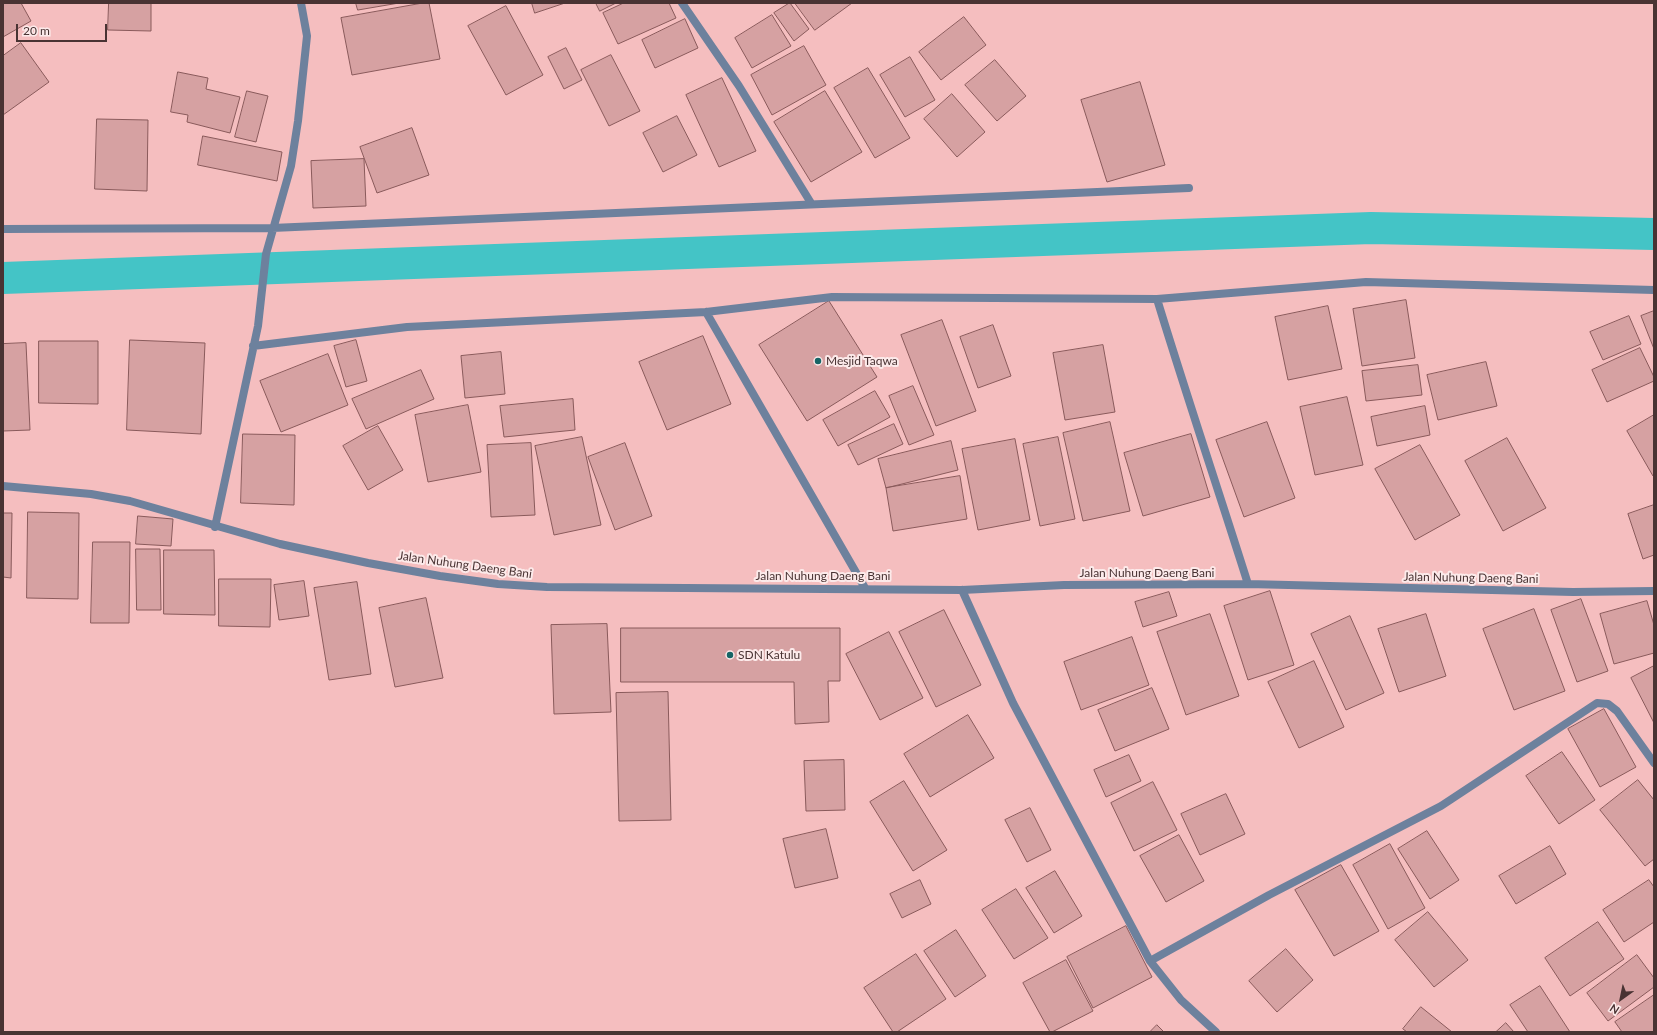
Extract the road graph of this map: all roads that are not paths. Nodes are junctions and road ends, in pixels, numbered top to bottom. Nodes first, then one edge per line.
1 (301, 3) edge
2 (682, 3) edge
3 (1189, 188) dead end
4 (811, 203) junction
5 (272, 228) junction
6 (3, 229) edge
7 (1654, 290) edge
8 (1157, 299) junction
9 (706, 312) junction
10 (253, 346) junction
11 (3, 486) edge
12 (215, 527) junction
13 (1248, 584) junction
14 (865, 588) junction
15 (962, 590) junction
16 (1654, 591) edge
17 (1654, 763) edge
18 (1150, 961) junction
19 (1216, 1032) edge

1 - 5 street
2 - 4 street
3 - 4 street
4 - 5 street
5 - 6 street
5 - 10 street
7 - 8 street
8 - 9 street
8 - 13 street
9 - 10 street
9 - 14 street
10 - 12 street
11 - 12 street, Jalan Nuhung Daeng Bani
12 - 14 street, Jalan Nuhung Daeng Bani
13 - 15 street, Jalan Nuhung Daeng Bani
13 - 16 street, Jalan Nuhung Daeng Bani
14 - 15 street, Jalan Nuhung Daeng Bani
15 - 18 street
17 - 18 street
18 - 19 street

